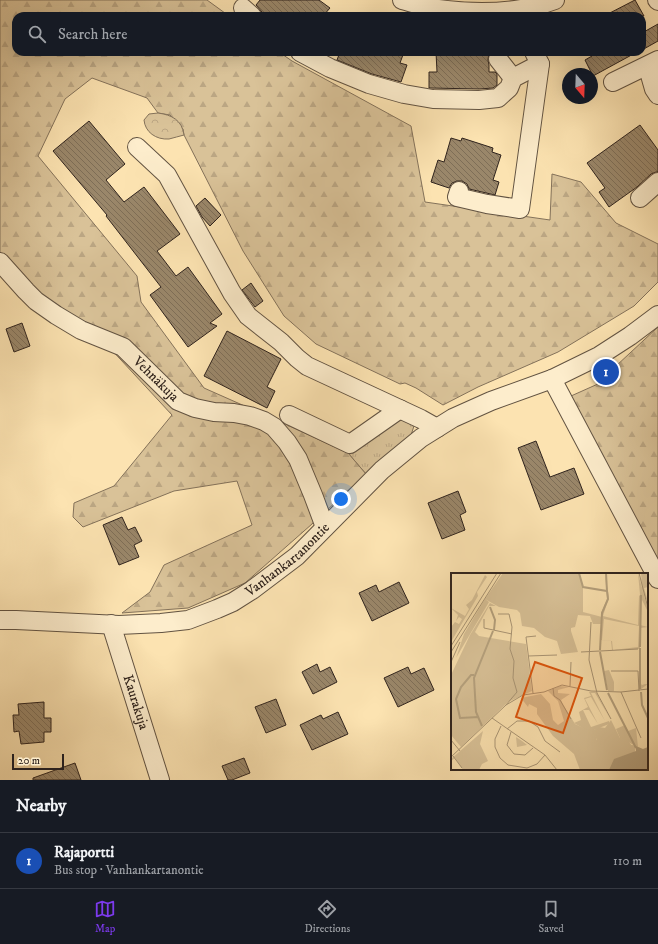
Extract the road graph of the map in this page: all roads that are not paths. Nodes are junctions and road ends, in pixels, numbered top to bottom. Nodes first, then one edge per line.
1 (402, 0) edge
2 (550, 1) edge
3 (479, 12) edge
4 (522, 12) edge
5 (308, 56) edge
6 (537, 58) edge
7 (498, 59) dead end
8 (658, 60) edge
9 (658, 63) edge
10 (513, 78) junction
11 (613, 82) dead end
12 (658, 95) edge
13 (137, 147) dead end
14 (658, 182) edge
15 (459, 191) dead end
16 (640, 198) dead end
17 (0, 262) edge
18 (658, 315) edge
19 (552, 379) junction
20 (400, 409) junction
21 (289, 415) dead end
22 (437, 428) junction
23 (325, 527) junction
24 (658, 579) edge
25 (0, 620) edge
26 (111, 624) junction
27 (160, 780) edge

1 - 3 street
2 - 4 street
5 - 10 street
6 - 10 street
6 - 15 street
7 - 10 street
8 - 11 street
9 - 12 street
13 - 20 street
14 - 16 street
17 - 23 street, Vehnäkuja
18 - 19 street, Vanhankartanontie
19 - 22 street, Vanhankartanontie
19 - 24 street
20 - 21 street
20 - 22 street
22 - 23 street, Vanhankartanontie
23 - 26 street, Vanhankartanontie
25 - 26 street, Vanhankartanontie
26 - 27 street, Kaurakuja

